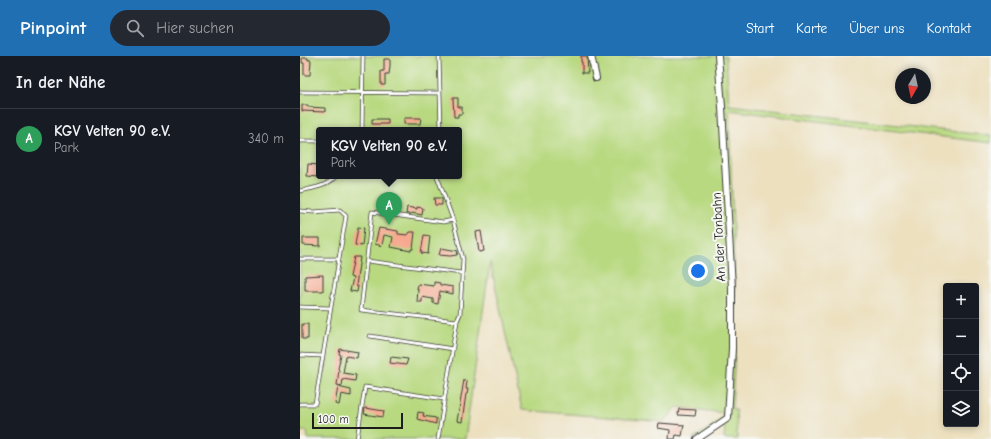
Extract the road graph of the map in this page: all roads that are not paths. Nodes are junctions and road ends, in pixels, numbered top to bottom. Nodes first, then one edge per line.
1 (363, 56) edge
2 (438, 56) edge
3 (591, 56) edge
4 (718, 56) edge
5 (596, 78) dead end
6 (300, 92) edge
7 (440, 92) junction
8 (364, 93) junction
9 (362, 127) edge
10 (441, 127) edge
11 (300, 141) edge
12 (316, 141) edge
13 (334, 179) edge
14 (438, 179) edge
15 (300, 191) edge
16 (300, 211) edge
17 (454, 220) junction
18 (300, 259) edge
19 (338, 259) junction
20 (367, 262) junction
21 (461, 273) junction
22 (300, 307) edge
23 (330, 308) junction
24 (457, 321) junction
25 (370, 336) dead end
26 (453, 349) junction
27 (300, 355) edge
28 (323, 356) junction
29 (444, 399) junction
30 (300, 404) edge
31 (357, 439) edge
32 (438, 439) edge
33 (698, 439) edge

1 - 8 lane
2 - 7 lane
3 - 5 street
4 - 33 street, An der Tonbahn
6 - 8 lane
7 - 8 lane
7 - 10 lane
8 - 9 lane
11 - 12 lane
13 - 15 lane
14 - 17 lane
16 - 19 lane
17 - 20 lane
17 - 21 lane
18 - 19 lane
19 - 23 lane
20 - 21 lane
20 - 24 lane
21 - 24 lane
22 - 23 lane
23 - 28 lane
24 - 26 lane
25 - 26 lane
26 - 29 lane
27 - 28 lane
28 - 30 lane
29 - 31 lane
29 - 32 lane

